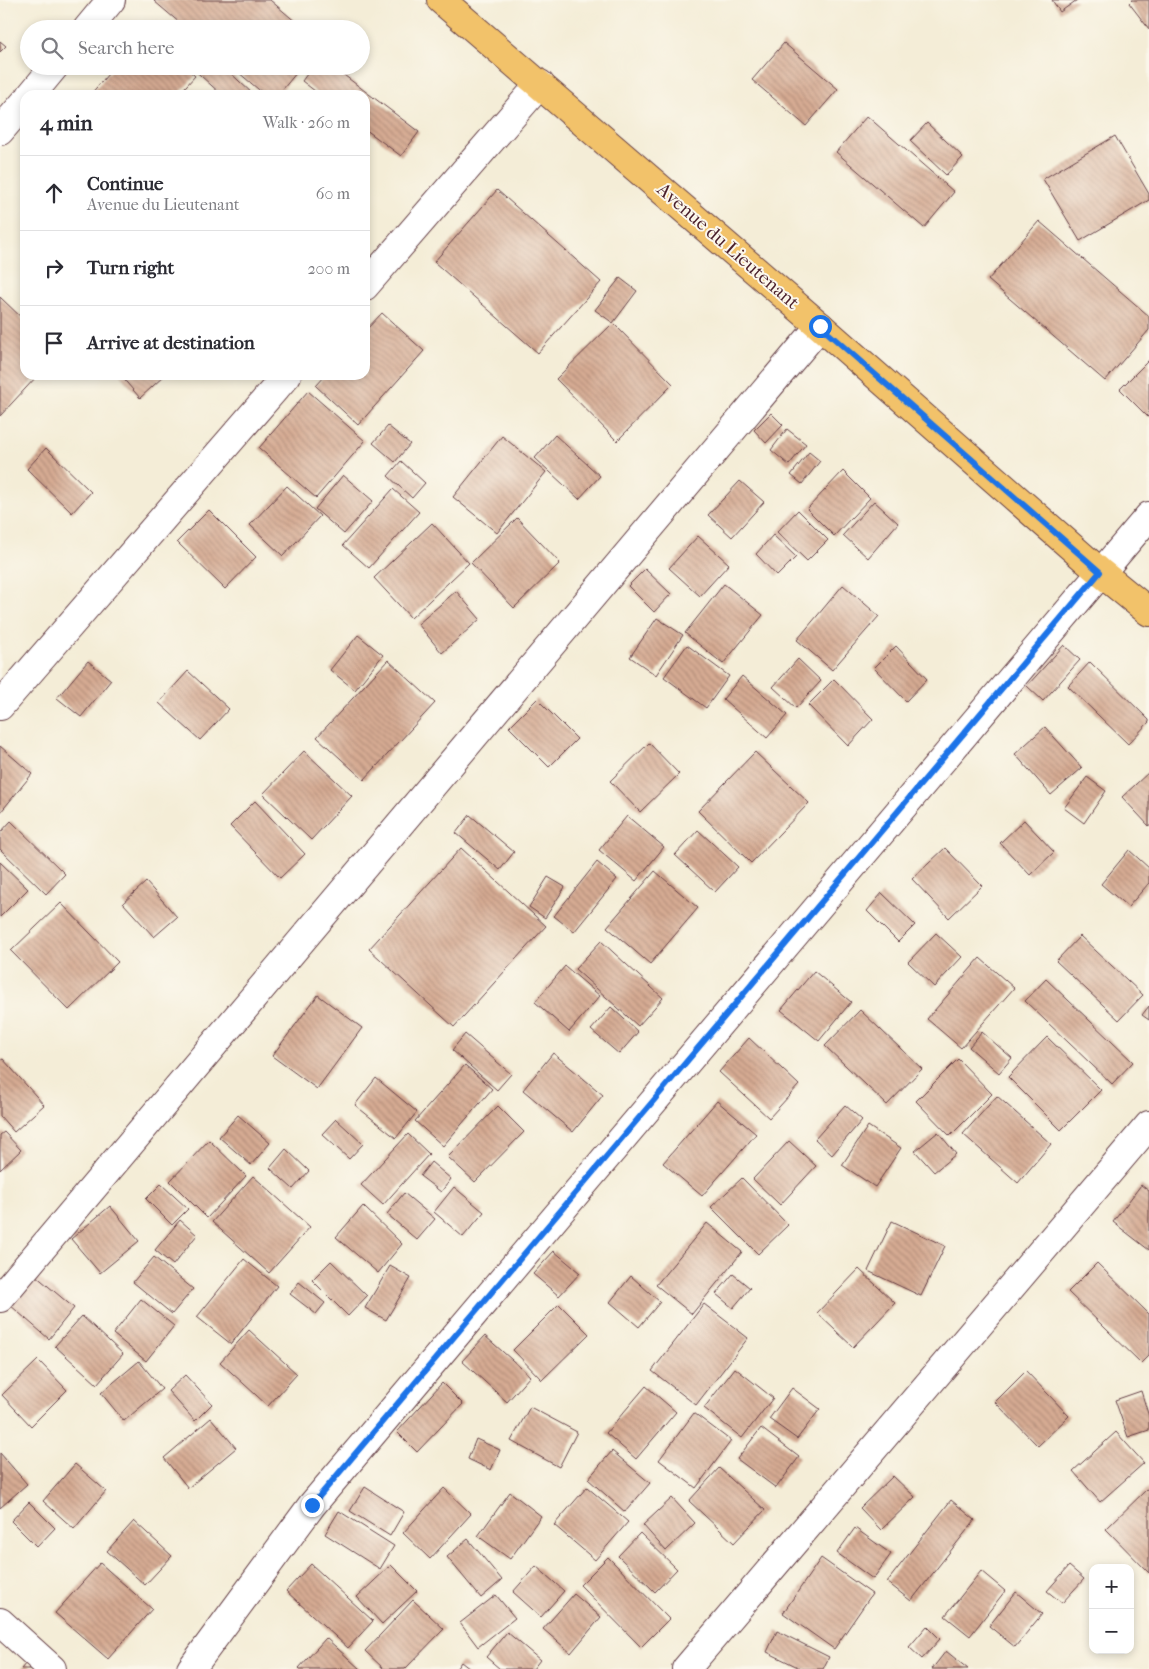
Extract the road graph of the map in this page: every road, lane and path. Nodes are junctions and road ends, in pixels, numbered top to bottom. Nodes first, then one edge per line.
1 (111, 0) edge
2 (441, 0) edge
3 (94, 20) edge
4 (47, 75) edge
5 (540, 84) junction
6 (34, 90) edge
7 (20, 108) edge
8 (0, 131) edge
9 (370, 280) edge
10 (820, 326) junction
11 (284, 380) edge
12 (1149, 516) edge
13 (1100, 572) junction
14 (1149, 612) edge
15 (0, 706) edge
16 (1149, 1125) edge
17 (0, 1298) edge
18 (0, 1622) edge
19 (52, 1669) edge
20 (191, 1669) edge
21 (686, 1669) edge

1 - 3 street
2 - 5 main road, Avenue du Lieutenant
4 - 6 street
5 - 9 street
5 - 10 main road, Avenue du Lieutenant
7 - 8 street
10 - 13 main road, Avenue du Lieutenant
10 - 17 street
11 - 15 street
12 - 13 street
13 - 14 main road, Avenue du Lieutenant
13 - 20 street
16 - 21 street
18 - 19 street

